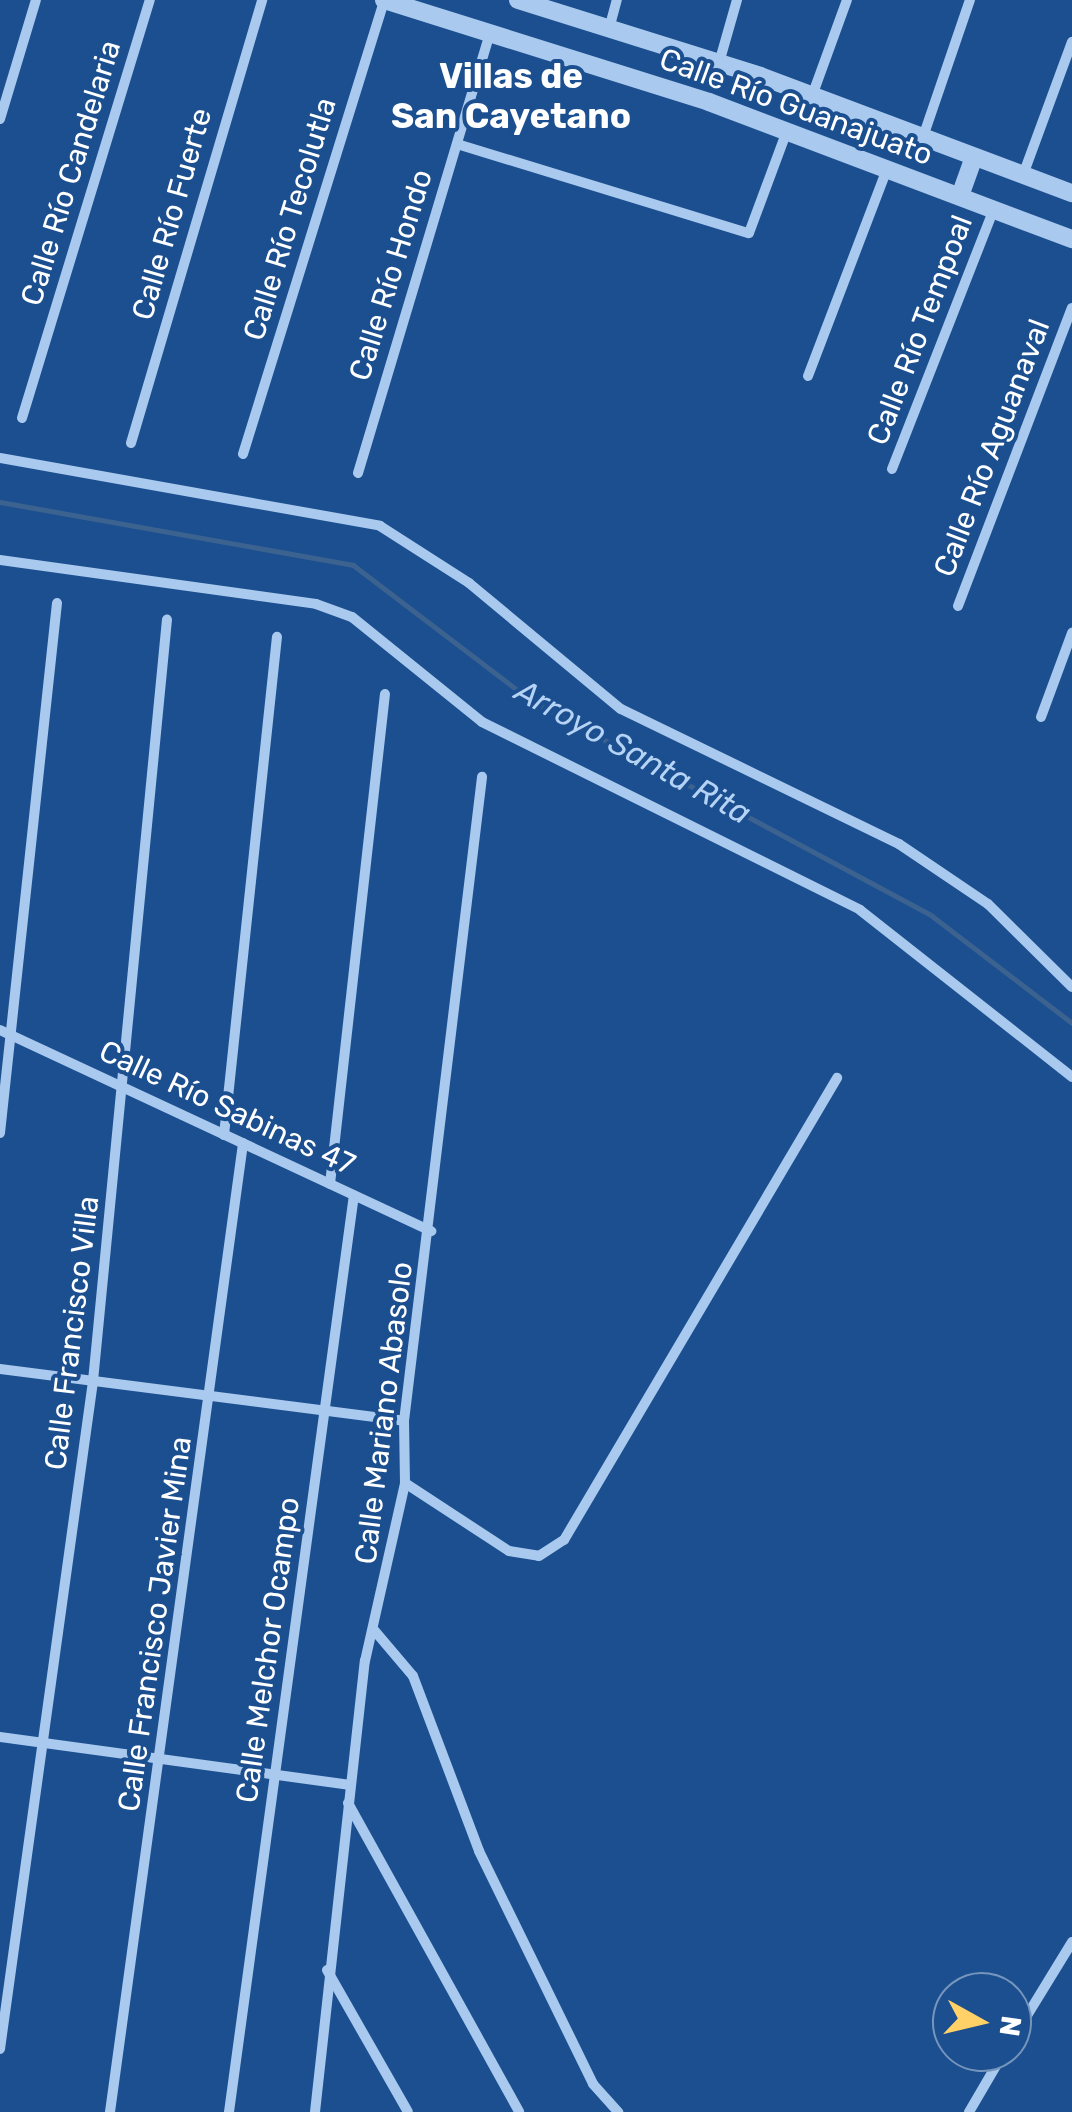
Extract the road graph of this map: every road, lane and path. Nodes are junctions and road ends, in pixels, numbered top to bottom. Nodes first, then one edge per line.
1 (36, 0) edge
2 (150, 0) edge
3 (262, 0) edge
4 (384, 0) edge
5 (518, 0) edge
6 (617, 0) edge
7 (737, 0) edge
8 (847, 0) edge
9 (970, 0) edge
10 (430, 7) edge
11 (609, 28) junction
12 (490, 33) junction
13 (1072, 42) edge
14 (719, 63) junction
15 (812, 96) junction
16 (0, 119) edge
17 (787, 131) junction
18 (923, 137) junction
19 (456, 144) junction
20 (974, 156) junction
21 (888, 169) junction
22 (1023, 175) junction
23 (1072, 193) edge
24 (960, 196) junction
25 (994, 209) junction
26 (1072, 238) edge
27 (1072, 308) edge
28 (808, 376) dead end
29 (22, 418) dead end
30 (131, 443) dead end
31 (243, 454) dead end
32 (0, 458) edge
33 (892, 470) dead end
34 (358, 473) dead end
35 (0, 560) edge
36 (57, 603) dead end
37 (958, 606) dead end
38 (168, 620) dead end
39 (1072, 634) edge
40 (277, 637) dead end
41 (384, 694) dead end
42 (1041, 716) dead end
43 (482, 777) dead end
44 (1072, 986) edge
45 (5, 1032) edge
46 (1072, 1076) edge
47 (837, 1078) dead end
48 (121, 1086) junction
49 (0, 1133) edge
50 (224, 1134) junction
51 (243, 1143) junction
52 (330, 1184) junction
53 (354, 1195) junction
54 (432, 1231) junction
55 (0, 1369) edge
56 (93, 1380) junction
57 (212, 1396) junction
58 (326, 1411) junction
59 (404, 1421) junction
60 (405, 1482) junction
61 (374, 1630) junction
62 (0, 1736) edge
63 (42, 1742) junction
64 (160, 1759) junction
65 (276, 1774) junction
66 (349, 1784) junction
67 (347, 1802) junction
68 (1072, 1942) edge
69 (327, 1970) junction
70 (1032, 2007) edge
71 (0, 2049) edge
72 (992, 2072) edge
73 (110, 2112) edge
74 (229, 2112) edge
75 (315, 2112) edge
76 (408, 2112) edge
77 (519, 2112) edge
78 (618, 2112) edge
79 (969, 2112) edge

1 - 16 street
2 - 29 street, Calle Río Candelaria
3 - 30 street, Calle Río Fuerte
4 - 10 street, Calle Río Guanajuato
4 - 31 street, Calle Río Tecolutla
5 - 11 street, Calle Río Guanajuato
6 - 11 street
7 - 14 street
8 - 15 street
9 - 18 street
10 - 12 street, Calle Río Guanajuato
11 - 14 street, Calle Río Guanajuato
12 - 17 street, Calle Río Guanajuato
12 - 19 street, Calle Río Hondo
13 - 22 street
14 - 15 street, Calle Río Guanajuato
15 - 18 street, Calle Río Guanajuato
17 - 19 street
17 - 21 street, Calle Río Guanajuato
18 - 20 street, Calle Río Guanajuato
19 - 34 street, Calle Río Hondo
20 - 22 street, Calle Río Guanajuato
20 - 24 street
21 - 24 street, Calle Río Guanajuato
21 - 28 street
22 - 23 street, Calle Río Guanajuato
24 - 25 street, Calle Río Guanajuato
25 - 26 street, Calle Río Guanajuato
25 - 33 street, Calle Río Tempoal
27 - 37 street, Calle Río Aguanaval
32 - 44 street
35 - 46 street
36 - 45 street
38 - 48 street, Calle Francisco Villa
39 - 42 street
40 - 50 street
41 - 52 street
43 - 54 street, Calle Mariano Abasolo
45 - 48 street, Calle Río Sabinas 47
45 - 49 street
47 - 60 street
48 - 50 street, Calle Río Sabinas 47
48 - 56 street, Calle Francisco Villa
50 - 51 street, Calle Río Sabinas 47
51 - 52 street, Calle Río Sabinas 47
51 - 57 street, Calle Francisco Javier Mina
52 - 53 street, Calle Río Sabinas 47
53 - 54 street, Calle Río Sabinas 47
53 - 58 street, Calle Melchor Ocampo
54 - 59 street, Calle Mariano Abasolo
55 - 56 street
56 - 57 street
56 - 63 street, Calle Francisco Villa
57 - 58 street
57 - 64 street, Calle Francisco Javier Mina
58 - 59 street
58 - 65 street, Calle Melchor Ocampo
59 - 60 street, Calle Mariano Abasolo
60 - 61 street, Calle Mariano Abasolo
61 - 66 street, Calle Mariano Abasolo
61 - 78 street
62 - 63 street
63 - 64 street
63 - 71 street, Calle Francisco Villa
64 - 65 street
64 - 73 street, Calle Francisco Javier Mina
65 - 66 street
65 - 74 street, Calle Melchor Ocampo
66 - 67 street, Calle Mariano Abasolo
67 - 69 street, Calle Mariano Abasolo
67 - 77 street
68 - 70 street
69 - 75 street, Calle Mariano Abasolo
69 - 76 street
72 - 79 street

